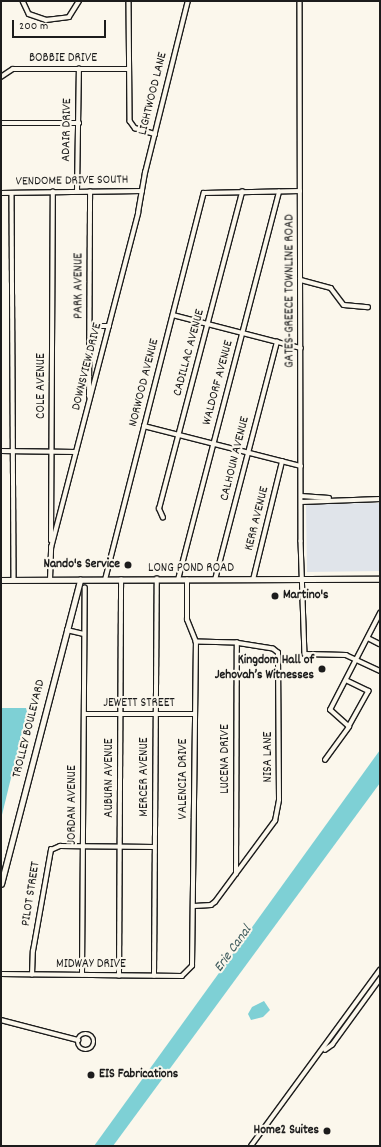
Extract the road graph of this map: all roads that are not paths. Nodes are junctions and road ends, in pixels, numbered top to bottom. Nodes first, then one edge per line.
1 (23, 1) edge
2 (79, 1) edge
3 (129, 1) edge
4 (188, 1) edge
5 (300, 1) edge
6 (79, 69) junction
7 (129, 69) junction
8 (1, 76) edge
9 (1, 123) edge
10 (79, 123) junction
11 (155, 134) junction
12 (77, 191) junction
13 (142, 191) junction
14 (300, 191) junction
15 (53, 192) junction
16 (90, 192) junction
17 (242, 192) junction
18 (279, 192) junction
19 (1, 193) edge
20 (12, 193) junction
21 (301, 280) junction
22 (368, 307) dead end
23 (173, 316) junction
24 (208, 324) junction
25 (90, 326) junction
26 (109, 326) junction
27 (242, 333) junction
28 (277, 342) junction
29 (301, 348) junction
30 (89, 404) junction
31 (144, 426) junction
32 (179, 435) junction
33 (213, 444) junction
34 (1, 451) edge
35 (14, 451) junction
36 (52, 452) junction
37 (76, 452) junction
38 (248, 453) junction
39 (282, 462) junction
40 (301, 466) junction
41 (301, 496) junction
42 (332, 499) junction
43 (380, 499) edge
44 (301, 502) junction
45 (163, 518) dead end
46 (51, 548) junction
47 (380, 579) edge
48 (1, 580) edge
49 (14, 580) junction
50 (50, 580) junction
51 (80, 580) junction
52 (105, 580) junction
53 (121, 580) junction
54 (157, 580) junction
55 (178, 580) junction
56 (186, 580) junction
57 (215, 580) junction
58 (252, 580) junction
59 (305, 580) junction
60 (85, 588) dead end
61 (380, 613) edge
62 (379, 618) edge
63 (67, 630) junction
64 (84, 634) junction
65 (368, 638) junction
66 (196, 642) junction
67 (237, 643) junction
68 (380, 644) edge
69 (357, 659) junction
70 (380, 670) edge
71 (346, 680) junction
72 (84, 714) junction
73 (120, 714) junction
74 (155, 714) junction
75 (195, 714) junction
76 (349, 727) junction
77 (325, 760) dead end
78 (83, 847) junction
79 (119, 847) junction
80 (154, 847) junction
81 (236, 874) junction
82 (1, 884) edge
83 (194, 906) junction
84 (380, 970) edge
85 (1, 974) edge
86 (32, 975) junction
87 (82, 975) junction
88 (119, 976) junction
89 (154, 976) junction
90 (182, 976) joint
91 (380, 979) edge
92 (1, 1020) edge
93 (78, 1040) junction
94 (324, 1050) junction
95 (251, 1146) edge

1 - 2 street
3 - 7 street
4 - 11 street, LIGHTWOOD LANE
5 - 14 street, GATES-GREECE TOWNLINE ROAD
6 - 7 street, BOBBIE DRIVE
6 - 8 street, BOBBIE DRIVE
6 - 10 street, ADAIR DRIVE
7 - 11 street
9 - 10 street
10 - 12 street, ADAIR DRIVE
11 - 13 street, LIGHTWOOD LANE
12 - 15 street, VENDOME DRIVE SOUTH
12 - 16 street, VENDOME DRIVE SOUTH
13 - 16 street, VENDOME DRIVE SOUTH
13 - 26 street, DOWNSVIEW DRIVE
14 - 18 street
14 - 21 street, GATES-GREECE TOWNLINE ROAD
15 - 20 street, VENDOME DRIVE SOUTH
15 - 36 street, COLE AVENUE
16 - 25 street, PARK AVENUE
17 - 18 street
17 - 23 street, NORWOOD AVENUE
17 - 24 street, CADILLAC AVENUE
18 - 27 street, WALDORF AVENUE
19 - 20 street, VENDOME DRIVE SOUTH
20 - 35 street
21 - 22 street
21 - 29 street, GATES-GREECE TOWNLINE ROAD
23 - 24 street
23 - 31 street, NORWOOD AVENUE
24 - 27 street
24 - 32 street, CADILLAC AVENUE
25 - 26 street
25 - 30 street, PARK AVENUE
26 - 30 street, DOWNSVIEW DRIVE
27 - 28 street
27 - 33 street, WALDORF AVENUE
28 - 29 street
28 - 38 street, CALHOUN AVENUE
29 - 40 street, GATES-GREECE TOWNLINE ROAD
30 - 37 street, DOWNSVIEW DRIVE
31 - 32 street
31 - 52 street, NORWOOD AVENUE
32 - 33 street
32 - 45 street, CADILLAC AVENUE
33 - 38 street
33 - 55 street, WALDORF AVENUE
34 - 35 street
35 - 36 street
35 - 49 street
36 - 37 street
36 - 46 street, COLE AVENUE
37 - 46 street, DOWNSVIEW DRIVE
38 - 39 street
38 - 57 street, CALHOUN AVENUE
39 - 40 street
39 - 58 street, KERR AVENUE
40 - 41 street, GATES-GREECE TOWNLINE ROAD
41 - 42 street
41 - 44 street, GATES-GREECE TOWNLINE ROAD
42 - 43 street
42 - 44 street
44 - 59 street, GATES-GREECE TOWNLINE ROAD
46 - 50 street, COLE AVENUE
47 - 59 main road, LONG POND ROAD
48 - 49 main road, LONG POND ROAD
49 - 50 main road, LONG POND ROAD
50 - 51 main road, LONG POND ROAD
51 - 52 main road, LONG POND ROAD
51 - 63 street, TROLLEY BOULEVARD
52 - 53 main road, LONG POND ROAD
53 - 54 main road, LONG POND ROAD
53 - 73 street, AUBURN AVENUE
54 - 55 main road, LONG POND ROAD
54 - 74 street, MERCER AVENUE
55 - 56 main road, LONG POND ROAD
56 - 57 main road, LONG POND ROAD
56 - 66 street, VALENCIA DRIVE
57 - 58 main road, LONG POND ROAD
58 - 59 main road, LONG POND ROAD
59 - 69 street, GATES-GREECE TOWNLINE ROAD
60 - 64 street, JORDAN AVENUE
61 - 62 street
62 - 65 street
63 - 64 street
63 - 82 street, TROLLEY BOULEVARD
64 - 72 street, JORDAN AVENUE
65 - 68 street
65 - 69 street
66 - 67 street, NISA LANE
66 - 75 street, VALENCIA DRIVE
67 - 81 street, LUCENA DRIVE
67 - 81 street, NISA LANE
69 - 70 street
69 - 71 street
71 - 76 street
71 - 76 street
72 - 73 street, JEWETT STREET
72 - 78 street, JORDAN AVENUE
73 - 74 street, JEWETT STREET
73 - 79 street, AUBURN AVENUE
74 - 75 street, JEWETT STREET
74 - 80 street, MERCER AVENUE
75 - 83 street, VALENCIA DRIVE
76 - 77 street
78 - 79 street, PILOT STREET
78 - 86 street, PILOT STREET
78 - 87 street, JORDAN AVENUE
79 - 80 street, PILOT STREET
79 - 88 street, AUBURN AVENUE
80 - 89 street, MERCER AVENUE
81 - 83 street, NISA LANE
83 - 90 street, VALENCIA DRIVE
84 - 94 street
85 - 86 street, MIDWAY DRIVE
86 - 87 street, MIDWAY DRIVE
87 - 88 street, MIDWAY DRIVE
88 - 89 street, MIDWAY DRIVE
89 - 90 street, MIDWAY DRIVE
91 - 94 street
92 - 93 street
93 - 93 street
94 - 95 street

